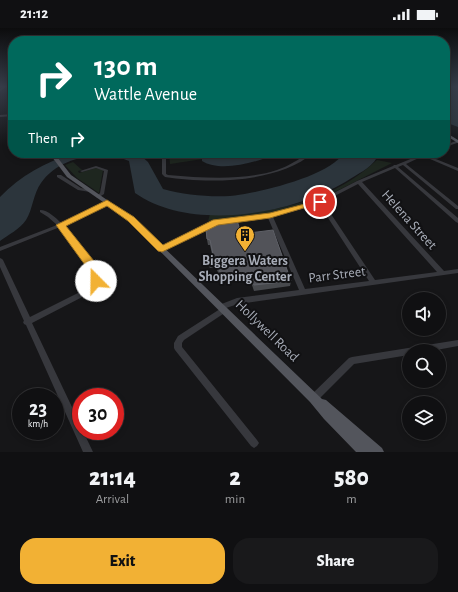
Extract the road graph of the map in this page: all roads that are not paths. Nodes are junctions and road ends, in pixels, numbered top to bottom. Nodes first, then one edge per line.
1 (55, 158) edge
2 (164, 158) edge
3 (305, 158) edge
4 (415, 158) edge
5 (433, 158) edge
6 (403, 163) junction
7 (395, 166) junction
8 (458, 170) edge
9 (82, 171) dead end
10 (59, 176) dead end
11 (359, 182) junction
12 (90, 191) junction
13 (98, 197) junction
14 (107, 202) junction
15 (320, 202) junction
16 (458, 208) edge
17 (42, 211) dead end
18 (270, 216) junction
19 (458, 221) edge
20 (61, 225) junction
21 (0, 249) edge
22 (162, 249) junction
23 (0, 260) edge
24 (458, 272) edge
25 (442, 274) junction
26 (374, 283) junction
27 (303, 292) junction
28 (222, 309) junction
29 (27, 322) junction
30 (458, 343) edge
31 (314, 398) junction
32 (254, 443) dead end
33 (88, 452) edge
34 (365, 452) edge
35 (378, 452) edge

1 - 12 main road, Hollywell Road
2 - 3 street
4 - 6 street
5 - 8 street
6 - 7 street
6 - 16 street
7 - 11 street
7 - 19 street
9 - 13 street
10 - 12 street, Hollywell Road
11 - 15 street
11 - 25 street, Helena Street
12 - 13 main road, Hollywell Road
13 - 14 main road, Hollywell Road
14 - 20 street
14 - 22 main road, Hollywell Road
15 - 18 street
15 - 26 street
17 - 20 street
18 - 22 street
18 - 27 street
20 - 21 street
20 - 29 street
22 - 28 main road, Hollywell Road
23 - 29 street
24 - 25 street, Parr Street
25 - 26 street, Parr Street
26 - 27 street, Parr Street
27 - 28 street, Parr Street
28 - 31 main road, Hollywell Road
28 - 32 street, Parr Street
29 - 33 street
30 - 31 street
31 - 34 main road, Hollywell Road
31 - 35 main road, Hollywell Road

